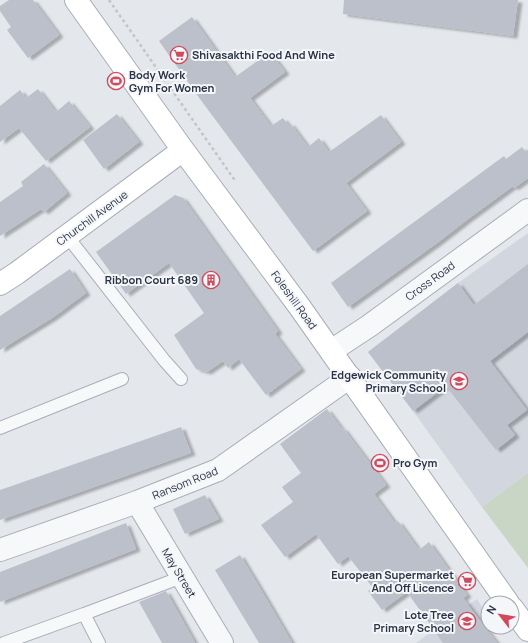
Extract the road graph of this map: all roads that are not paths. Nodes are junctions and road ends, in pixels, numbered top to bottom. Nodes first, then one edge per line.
1 (76, 0) edge
2 (183, 150) junction
3 (528, 210) edge
4 (67, 236) junction
5 (0, 284) edge
6 (331, 351) junction
7 (350, 377) junction
8 (122, 379) dead end
9 (181, 379) dead end
10 (0, 428) edge
11 (137, 502) junction
12 (0, 550) edge
13 (182, 577) junction
14 (502, 595) edge
15 (84, 614) junction
16 (520, 619) edge
17 (528, 630) edge
18 (4, 643) edge
19 (99, 643) edge
20 (222, 643) edge

1 - 2 main road, Foleshill Road
2 - 4 main road, Churchill Avenue
2 - 6 main road, Foleshill Road
3 - 6 street, Cross Road
4 - 5 main road, Churchill Avenue
4 - 9 lane
6 - 7 main road, Foleshill Road
7 - 11 street, Ransom Road
7 - 14 main road, Foleshill Road
8 - 10 lane
11 - 12 street, Ransom Road
11 - 13 street, May Street
13 - 15 lane
13 - 20 street, May Street
15 - 18 lane
15 - 19 lane
16 - 17 main road

